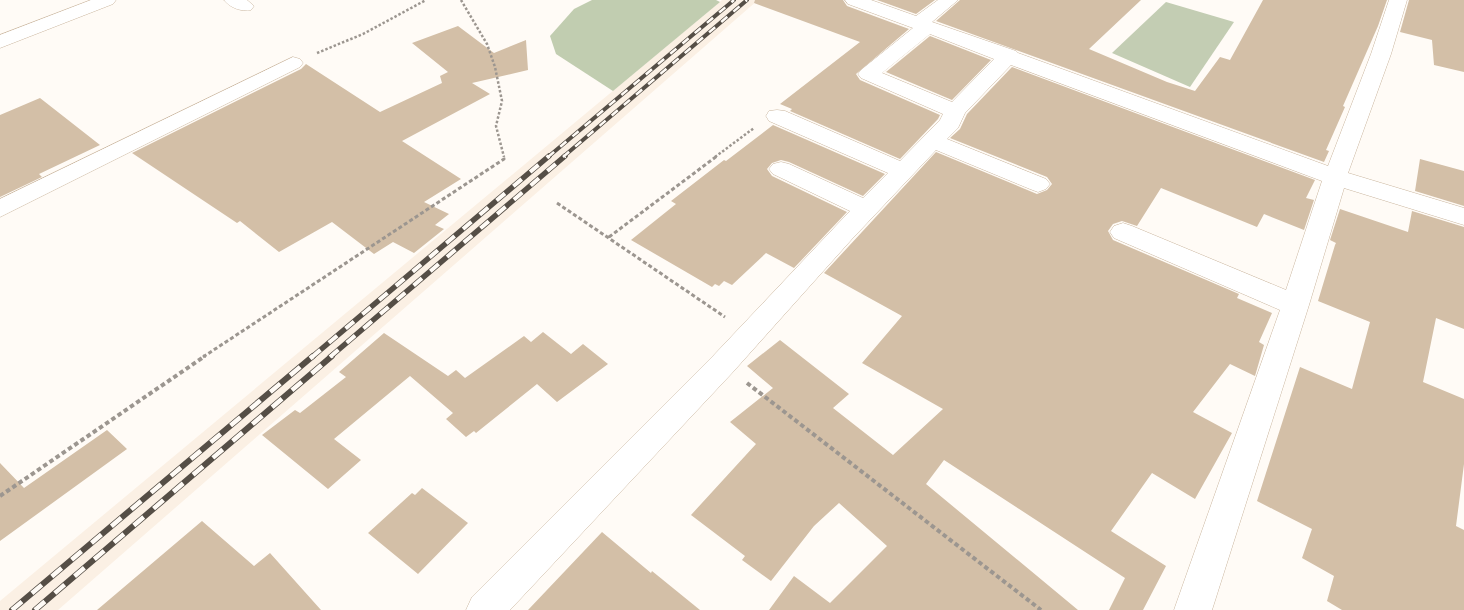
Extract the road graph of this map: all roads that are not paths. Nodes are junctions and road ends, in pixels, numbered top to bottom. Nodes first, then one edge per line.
1 (52, 0) edge
2 (107, 0) edge
3 (854, 0) edge
4 (949, 0) edge
5 (1398, 0) edge
6 (74, 13) junction
7 (922, 25) junction
8 (0, 42) edge
9 (1009, 56) junction
10 (294, 63) road end
11 (954, 112) junction
12 (777, 116) road end
13 (932, 141) junction
14 (781, 169) dead end
15 (903, 171) junction
16 (1335, 177) junction
17 (1038, 184) dead end
18 (0, 210) edge
19 (865, 210) junction
20 (1464, 217) edge
21 (1123, 232) dead end
22 (1295, 306) junction
23 (485, 610) edge
24 (1193, 610) edge

1 - 6 street
2 - 6 street
3 - 7 street
4 - 7 street
5 - 16 street
6 - 8 street
7 - 9 street
7 - 11 street
9 - 11 street
9 - 16 street
10 - 18 street
11 - 13 street
12 - 15 street
13 - 15 street
13 - 17 street
14 - 19 street
15 - 19 street
16 - 20 street
16 - 22 street
19 - 23 street
21 - 22 street
22 - 24 street

